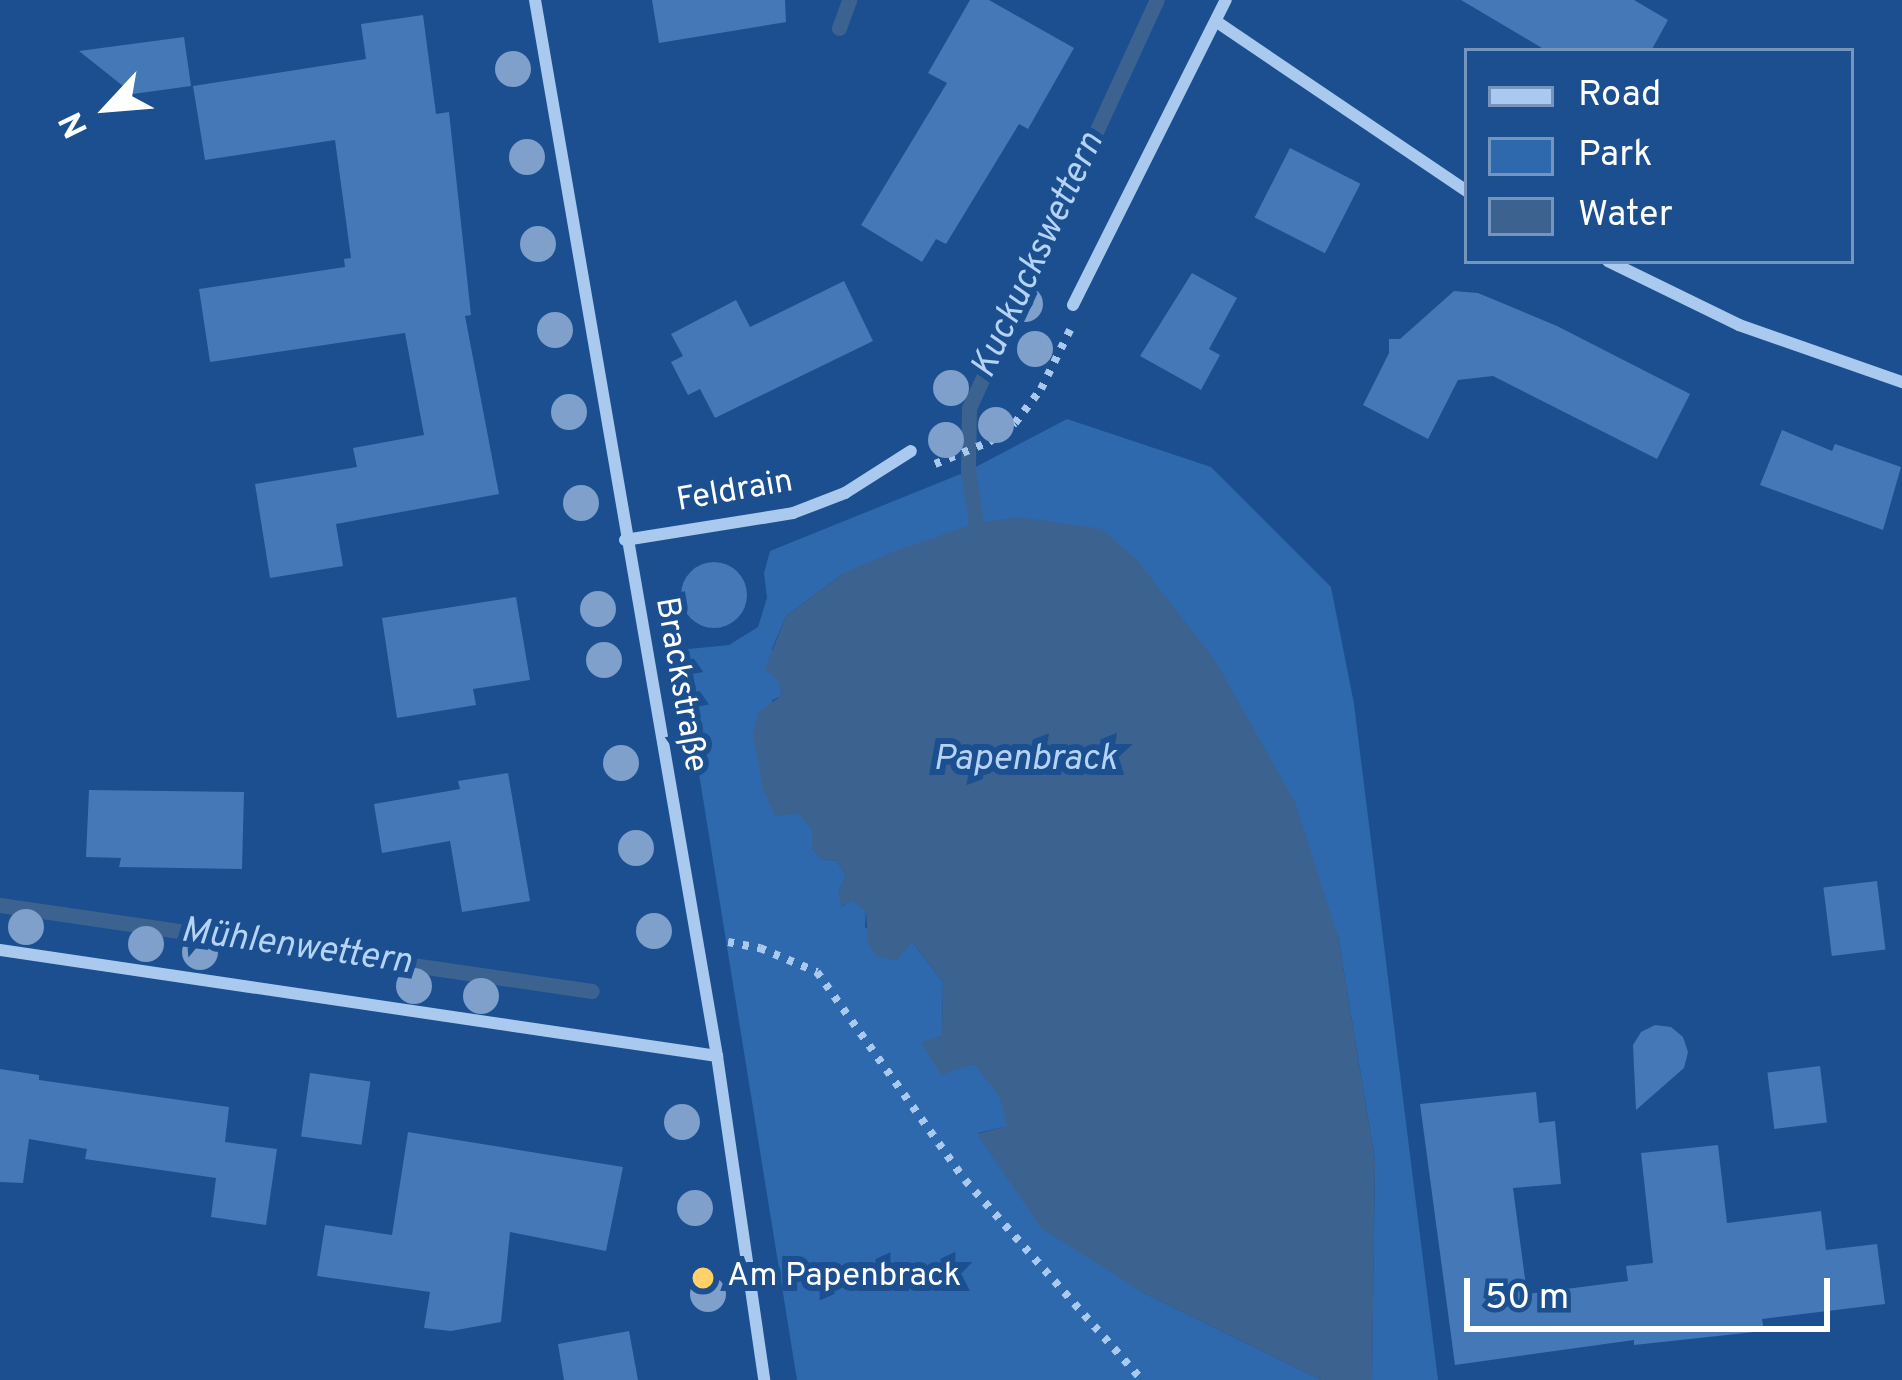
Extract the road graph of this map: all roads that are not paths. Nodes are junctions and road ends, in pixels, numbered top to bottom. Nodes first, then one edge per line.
1 (536, 0) edge
2 (1226, 0) edge
3 (1217, 22) junction
4 (1464, 189) edge
5 (1614, 264) edge
6 (1073, 305) road end
7 (1902, 382) edge
8 (911, 451) dead end
9 (626, 540) junction
10 (0, 950) edge
11 (717, 1056) junction
12 (764, 1380) edge

1 - 9 street, Brackstraße
2 - 3 street
3 - 4 street
3 - 6 street
5 - 7 street
8 - 9 street, Feldrain
9 - 11 street, Brackstraße
10 - 11 street
11 - 12 street, Brackstraße

